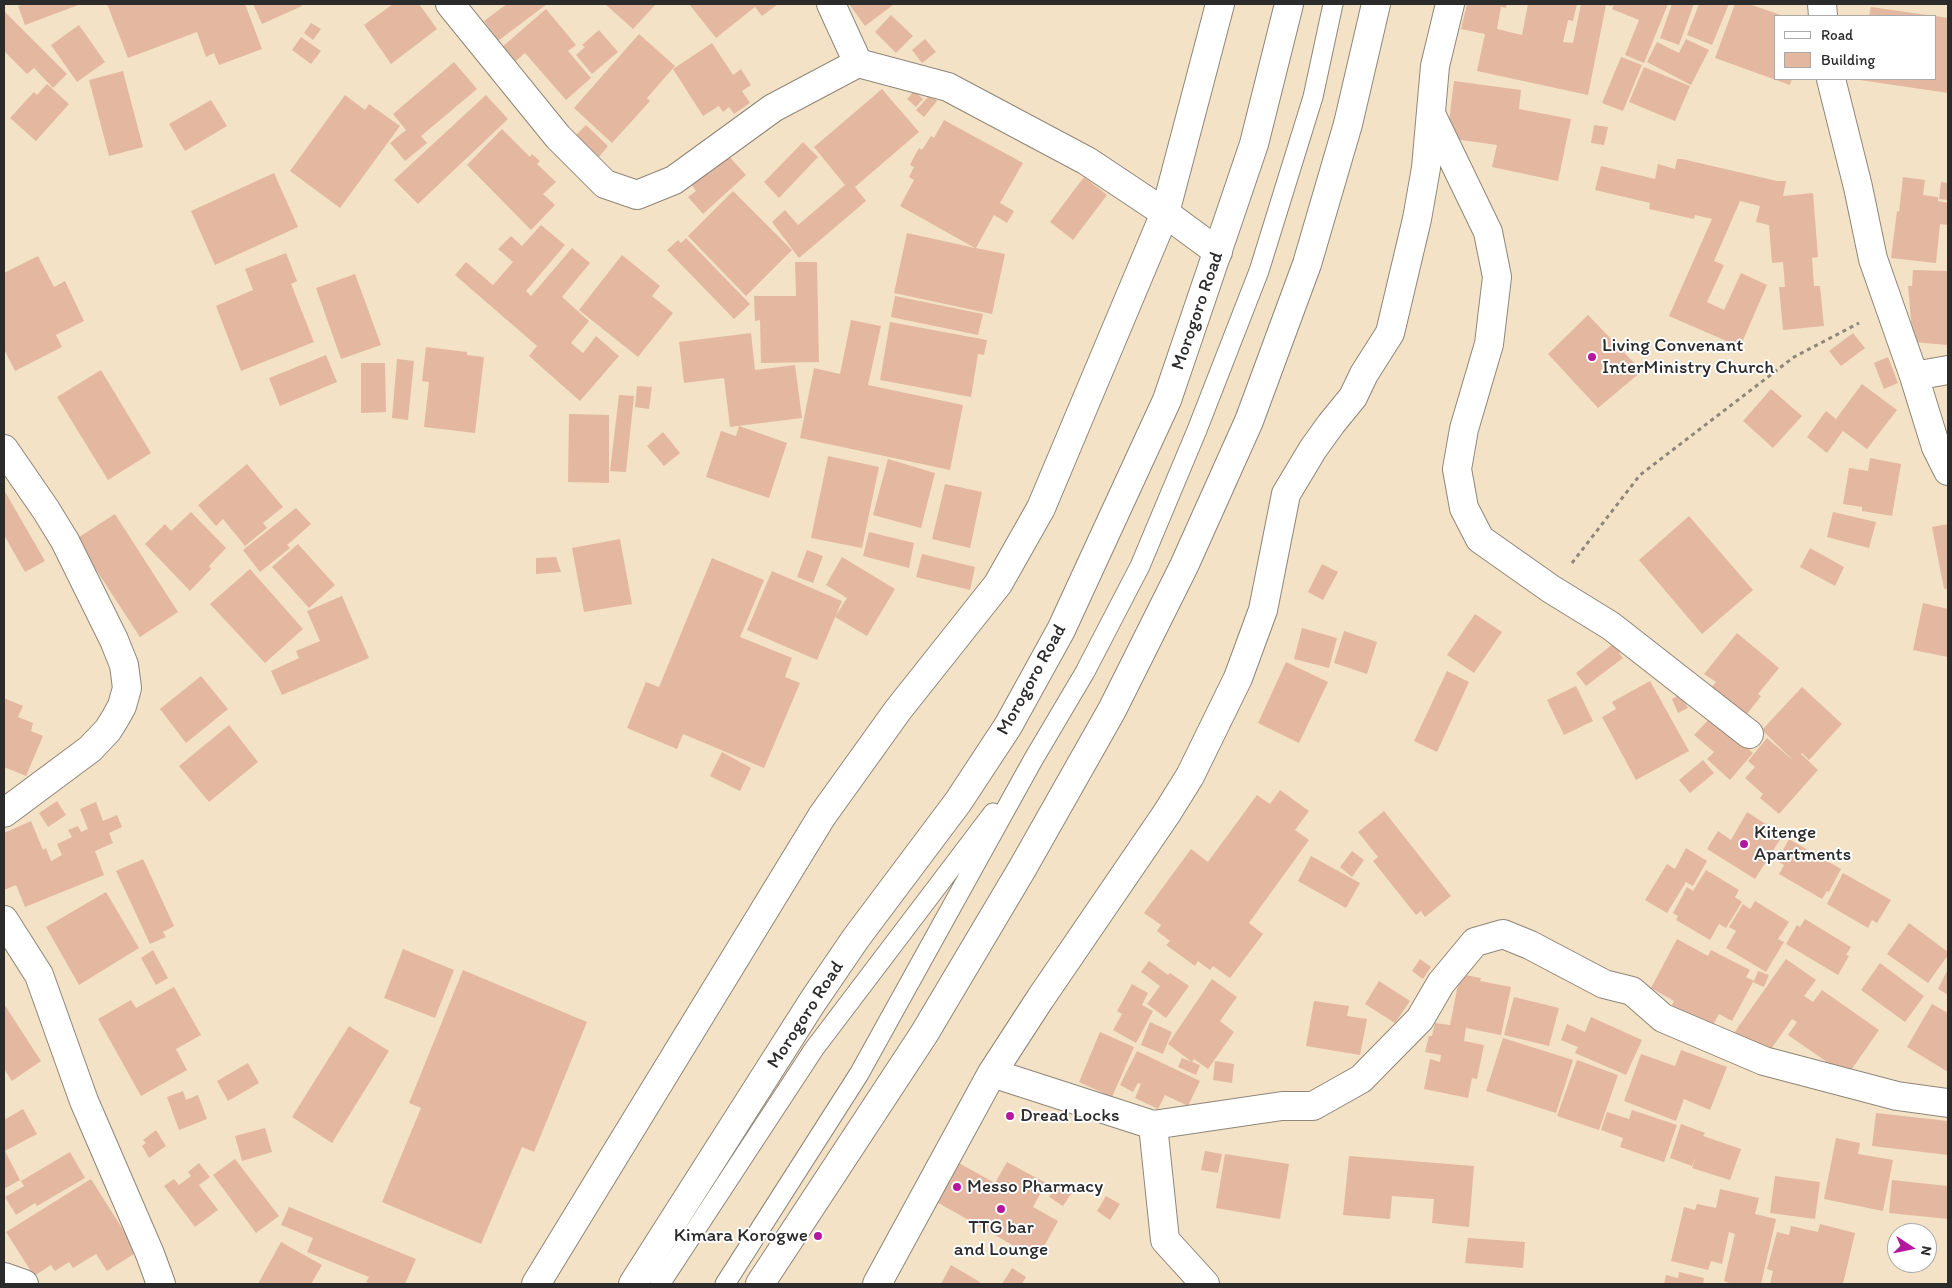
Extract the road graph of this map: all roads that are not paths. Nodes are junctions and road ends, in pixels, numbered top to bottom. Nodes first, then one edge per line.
1 (450, 4) edge
2 (831, 4) edge
3 (1220, 4) edge
4 (1289, 4) edge
5 (1333, 4) edge
6 (1376, 4) edge
7 (1450, 4) edge
8 (858, 63) junction
9 (1831, 80) edge
10 (1431, 115) junction
11 (1165, 213) junction
12 (1218, 252) junction
13 (1948, 370) edge
14 (1914, 376) junction
15 (4, 449) edge
16 (1948, 471) edge
17 (1749, 734) dead end
18 (1033, 760) junction
19 (4, 813) edge
20 (4, 920) edge
21 (992, 1073) junction
22 (1948, 1103) edge
23 (1153, 1125) junction
24 (4, 1277) edge
25 (24, 1284) edge
26 (161, 1284) edge
27 (536, 1284) edge
28 (632, 1284) edge
29 (660, 1284) edge
30 (725, 1284) edge
31 (760, 1284) edge
32 (877, 1284) edge
33 (1205, 1284) edge

1 - 8 main road
2 - 8 main road
3 - 11 main road
4 - 12 main road, Morogoro Road
5 - 18 lane, Morogoro Road
6 - 31 main road
7 - 10 main road
8 - 11 main road
9 - 14 main road
10 - 17 main road
10 - 21 main road
11 - 12 main road
11 - 27 main road
12 - 28 main road, Morogoro Road
13 - 14 main road
14 - 16 main road
15 - 19 main road
18 - 29 lane, Morogoro Road
18 - 30 lane, Morogoro Road
20 - 26 main road
21 - 23 main road
21 - 32 main road
22 - 23 main road
23 - 33 main road
24 - 25 main road

